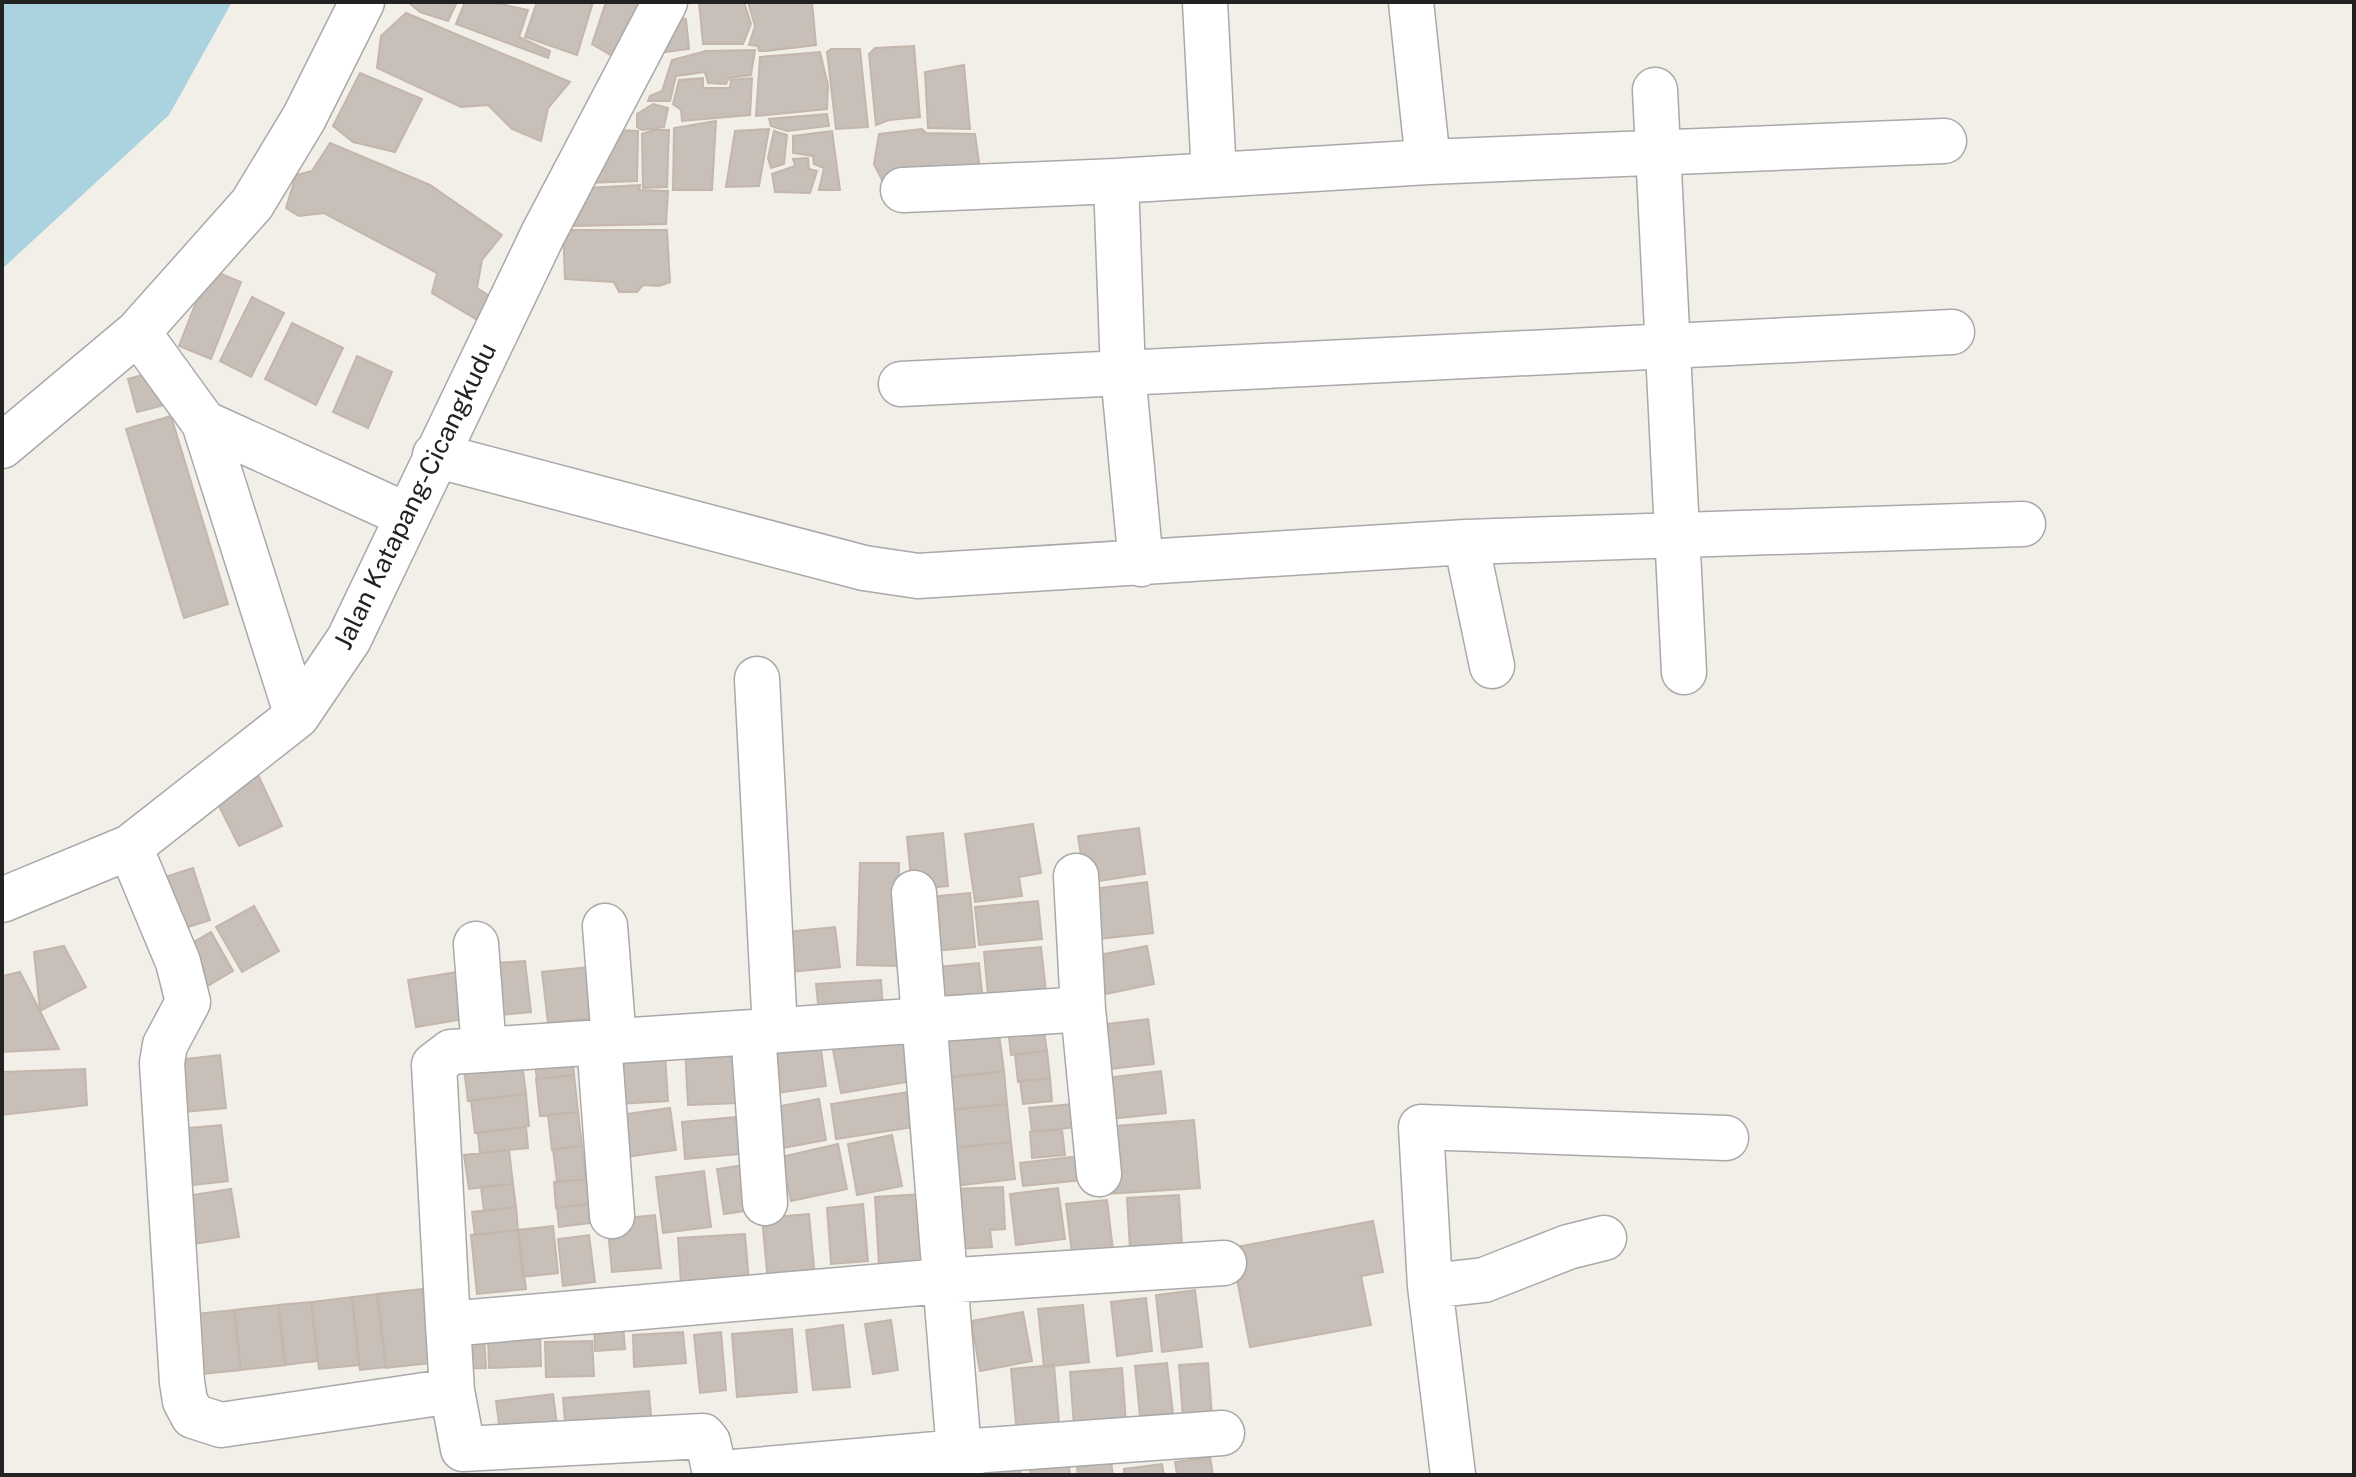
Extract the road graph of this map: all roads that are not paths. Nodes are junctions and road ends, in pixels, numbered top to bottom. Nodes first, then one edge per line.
1 (362, 2) edge
2 (665, 2) edge
3 (1205, 2) edge
4 (1411, 2) edge
5 (1655, 90) dead end
6 (1944, 141) dead end
7 (1658, 152) junction
8 (1428, 162) junction
9 (1214, 175) junction
10 (1116, 181) junction
11 (903, 190) dead end
12 (138, 332) junction
13 (1952, 332) dead end
14 (1667, 347) junction
15 (1123, 373) junction
16 (901, 384) dead end
17 (204, 423) junction
18 (2, 446) edge
19 (435, 455) junction
20 (406, 515) junction
21 (2023, 524) dead end
22 (1677, 535) junction
23 (1466, 542) junction
24 (1141, 564) junction
25 (1492, 666) dead end
26 (1684, 672) dead end
27 (757, 679) dead end
28 (297, 716) junction
29 (130, 847) junction
30 (1076, 876) dead end
31 (914, 893) dead end
32 (2, 900) edge
33 (605, 926) dead end
34 (476, 944) dead end
35 (1083, 1009) junction
36 (923, 1020) junction
37 (764, 1031) junction
38 (607, 1041) junction
39 (484, 1050) junction
40 (1726, 1138) dead end
41 (1099, 1174) dead end
42 (765, 1203) dead end
43 (612, 1216) dead end
44 (1604, 1238) dead end
45 (1224, 1263) dead end
46 (942, 1281) junction
47 (1430, 1286) junction
48 (448, 1324) junction
49 (452, 1391) junction
50 (1222, 1433) dead end
51 (464, 1462) edge
52 (960, 1464) edge
53 (1453, 1475) edge

1 - 12 street
2 - 19 street, Jalan Katapang-Cicangkudu
3 - 9 street
4 - 8 street
5 - 7 street
6 - 7 street
7 - 8 street
7 - 14 street
8 - 9 street
9 - 10 street
10 - 11 street
10 - 15 street
12 - 17 street
12 - 18 street
13 - 14 street
14 - 15 street
14 - 22 street
15 - 16 street
15 - 24 street
17 - 20 street
17 - 28 street
19 - 20 street, Jalan Katapang-Cicangkudu
19 - 24 street
20 - 28 street, Jalan Katapang-Cicangkudu
21 - 22 street
22 - 23 street
22 - 26 street
23 - 24 street
23 - 25 street
27 - 37 street
28 - 29 street, Jalan Katapang-Cicangkudu
29 - 32 street, Jalan Katapang-Cicangkudu
29 - 49 street
30 - 35 street
31 - 36 street
33 - 38 street
34 - 39 street
35 - 36 street
35 - 41 street
36 - 37 street
36 - 46 street
37 - 38 street
37 - 42 street
38 - 39 street
38 - 43 street
39 - 48 street
40 - 47 street
44 - 47 street
45 - 46 street
46 - 48 street
46 - 52 street
47 - 53 street
48 - 49 street
49 - 51 street
50 - 52 street
51 - 52 street

